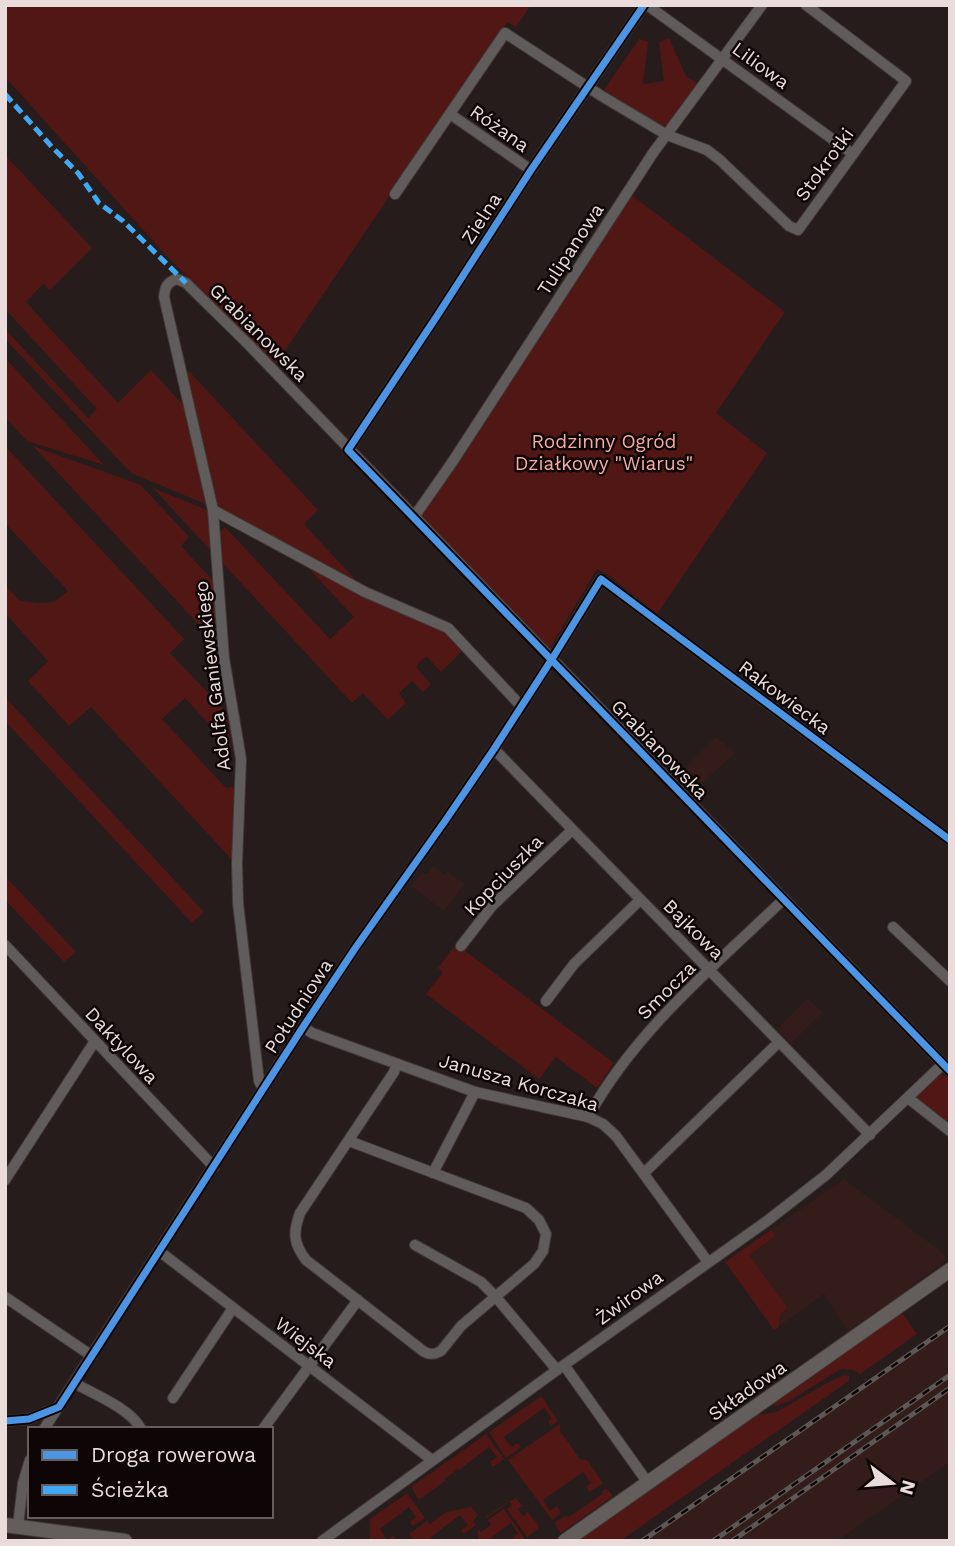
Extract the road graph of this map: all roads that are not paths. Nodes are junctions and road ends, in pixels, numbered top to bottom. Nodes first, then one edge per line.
1 (645, 5) edge
2 (762, 5) edge
3 (806, 5) edge
4 (505, 33) joint
5 (722, 58) junction
6 (588, 87) junction
7 (450, 114) junction
8 (667, 135) junction
9 (853, 154) junction
10 (531, 170) junction
11 (395, 194) dead end
12 (186, 283) joint
13 (348, 450) junction
14 (213, 510) junction
15 (414, 517) junction
16 (601, 579) joint
17 (552, 659) junction
18 (521, 706) junction
19 (494, 749) junction
20 (572, 830) junction
21 (950, 840) edge
22 (640, 900) junction
23 (784, 900) junction
24 (893, 928) dead end
25 (461, 946) dead end
26 (6, 947) edge
27 (711, 970) junction
28 (950, 981) edge
29 (546, 1001) dead end
30 (303, 1027) junction
31 (95, 1041) junction
32 (779, 1042) junction
33 (397, 1064) junction
34 (946, 1068) edge
35 (263, 1088) junction
36 (475, 1092) junction
37 (908, 1098) junction
38 (588, 1116) junction
39 (950, 1130) edge
40 (870, 1135) junction
41 (349, 1141) junction
42 (214, 1167) junction
43 (644, 1172) junction
44 (433, 1173) junction
45 (5, 1180) edge
46 (415, 1245) dead end
47 (159, 1251) junction
48 (708, 1262) junction
49 (950, 1270) edge
50 (495, 1296) junction
51 (5, 1297) edge
52 (358, 1300) junction
53 (233, 1308) junction
54 (92, 1356) junction
55 (309, 1366) junction
56 (560, 1367) junction
57 (74, 1383) junction
58 (173, 1398) dead end
59 (59, 1407) junction
60 (5, 1421) edge
61 (45, 1427) edge
62 (140, 1427) edge
63 (264, 1427) edge
64 (432, 1460) junction
65 (28, 1467) edge
66 (648, 1483) junction
67 (11, 1525) edge
68 (125, 1541) edge
69 (322, 1541) edge
70 (565, 1541) edge

1 - 5 street, Liliowa
1 - 6 street, Zielna
2 - 5 street, Tulipanowa
3 - 9 street, Stokrotki
4 - 6 street, Stokrotki
4 - 7 street, Różana
5 - 8 street, Tulipanowa
5 - 9 street, Liliowa
6 - 8 street, Stokrotki
6 - 10 street, Zielna
7 - 10 street, Różana
7 - 11 street, Różana
8 - 9 street, Stokrotki
8 - 15 street, Tulipanowa
10 - 13 street, Zielna
12 - 13 street, Grabianowska
12 - 14 street, Adolfa Ganiewskiego
13 - 15 street, Grabianowska
14 - 18 street
14 - 35 street, Adolfa Ganiewskiego
15 - 17 street, Grabianowska
16 - 17 street, Południowa
16 - 21 street, Rakowiecka
17 - 18 street, Południowa
17 - 23 street, Grabianowska
18 - 19 street, Południowa
19 - 20 street, Bajkowa
19 - 30 street, Południowa
20 - 22 street, Bajkowa
20 - 25 street, Kopciuszka
22 - 27 street, Bajkowa
22 - 29 street
23 - 27 street, Smocza
23 - 34 street, Grabianowska
24 - 28 street
26 - 31 street, Daktylowa
27 - 32 street, Bajkowa
27 - 38 street, Smocza
30 - 33 street, Janusza Korczaka
30 - 35 street, Południowa
31 - 42 street, Daktylowa
31 - 45 street
32 - 40 street, Bajkowa
32 - 43 street
33 - 36 street, Janusza Korczaka
33 - 41 street
34 - 37 street, Żwirowa
35 - 42 street, Południowa
36 - 38 street, Janusza Korczaka
36 - 44 street
37 - 39 street
37 - 40 street, Żwirowa
38 - 43 street, Janusza Korczaka
40 - 48 street, Żwirowa
41 - 44 street
41 - 52 street
42 - 47 street, Południowa
43 - 48 street, Janusza Korczaka
44 - 50 street
46 - 50 street
47 - 53 street, Wiejska
47 - 54 street, Południowa
48 - 56 street, Żwirowa
49 - 66 main road, Składowa
50 - 52 street
50 - 56 street
51 - 54 street
52 - 55 street
53 - 55 street, Wiejska
53 - 58 street
54 - 57 street, Południowa
55 - 63 street
55 - 64 street, Wiejska
56 - 64 street, Żwirowa
56 - 66 street
57 - 59 street, Południowa
57 - 62 street
59 - 60 street
59 - 61 street, Południowa
64 - 69 street, Żwirowa
65 - 67 street
66 - 70 main road, Składowa
67 - 68 main road

